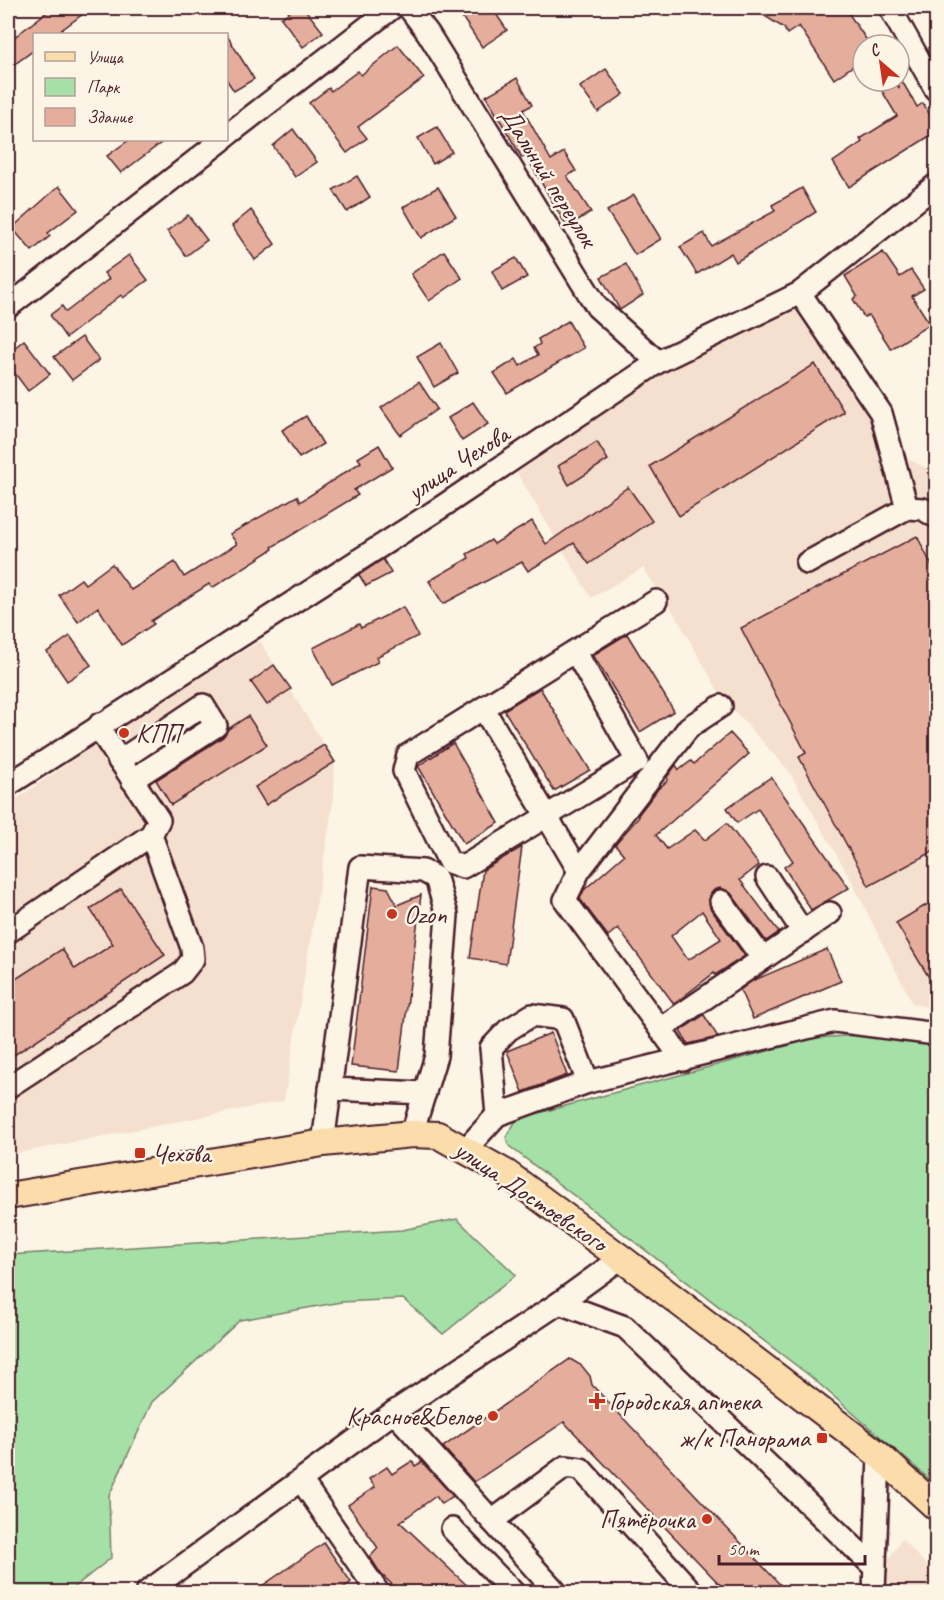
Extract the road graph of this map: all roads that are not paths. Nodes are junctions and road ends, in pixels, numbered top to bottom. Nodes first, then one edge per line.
1 (392, 8) edge
2 (409, 8) edge
3 (890, 8) edge
4 (936, 90) edge
5 (228, 134) edge
6 (221, 141) edge
7 (936, 185) edge
8 (800, 293) junction
9 (8, 307) edge
10 (658, 362) junction
11 (907, 508) junction
12 (936, 516) edge
13 (807, 563) dead end
14 (656, 601) dead end
15 (575, 651) junction
16 (721, 706) dead end
17 (483, 708) junction
18 (100, 724) junction
19 (120, 761) junction
20 (132, 780) junction
21 (8, 785) edge
22 (548, 816) junction
23 (151, 835) junction
24 (579, 871) junction
25 (766, 877) dead end
26 (721, 901) dead end
27 (830, 913) dead end
28 (8, 932) edge
29 (803, 932) junction
30 (763, 959) junction
31 (660, 1029) junction
32 (936, 1034) edge
33 (683, 1060) junction
34 (588, 1082) junction
35 (8, 1087) edge
36 (330, 1089) junction
37 (425, 1093) junction
38 (497, 1115) junction
39 (412, 1134) junction
40 (323, 1143) junction
41 (466, 1149) junction
42 (8, 1196) edge
43 (621, 1258) junction
44 (559, 1303) junction
45 (393, 1412) junction
46 (879, 1455) junction
47 (301, 1480) junction
48 (936, 1507) edge
49 (492, 1521) junction
50 (452, 1529) dead end
51 (875, 1568) junction
52 (172, 1585) edge
53 (147, 1593) edge
54 (378, 1593) edge
55 (513, 1593) edge
56 (556, 1593) edge
57 (692, 1593) edge
58 (874, 1593) edge

1 - 5 street
2 - 10 street, Дальний переулок
3 - 4 street
6 - 9 street
7 - 8 street, улица Чехова
8 - 10 street, улица Чехова
8 - 11 street
10 - 18 street, улица Чехова
11 - 12 street
11 - 13 street
14 - 15 street
15 - 17 street
15 - 22 street
16 - 24 street
17 - 22 street
17 - 22 street
18 - 19 street
18 - 21 street, улица Чехова
19 - 20 street
19 - 20 street
20 - 23 street
22 - 24 street
23 - 28 street
23 - 35 street
24 - 31 street
25 - 29 street
26 - 30 street
27 - 29 street
29 - 30 street
30 - 31 street
31 - 33 street
32 - 33 street
33 - 34 street
34 - 38 street
34 - 38 street
36 - 37 street
36 - 37 street
36 - 40 street
37 - 39 street
38 - 41 street
39 - 40 main road, улица Достоевского
39 - 41 main road, улица Достоевского
40 - 42 main road, улица Достоевского
41 - 43 main road, улица Достоевского
43 - 44 street
43 - 46 main road, улица Достоевского
44 - 45 street
44 - 51 street
45 - 47 street
45 - 49 street
46 - 48 main road, улица Достоевского
46 - 51 street
47 - 52 street
47 - 54 street
49 - 56 street
49 - 57 street
50 - 55 street
51 - 58 street
52 - 53 street

